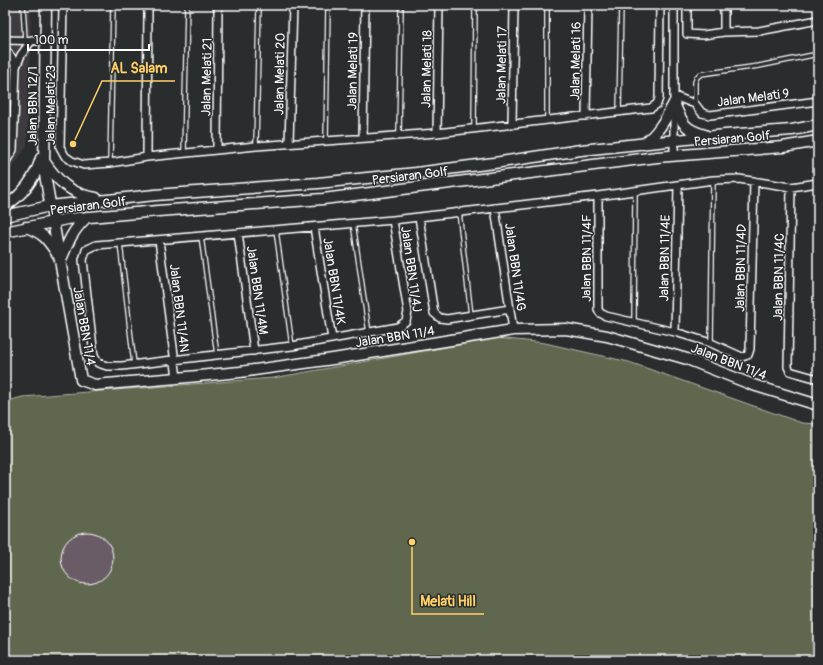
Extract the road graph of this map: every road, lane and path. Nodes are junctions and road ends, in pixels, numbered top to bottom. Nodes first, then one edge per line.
1 (23, 5) edge
2 (46, 5) edge
3 (63, 5) edge
4 (113, 5) edge
5 (148, 5) edge
6 (187, 5) edge
7 (218, 5) edge
8 (259, 5) edge
9 (293, 5) edge
10 (328, 5) edge
11 (365, 5) edge
12 (401, 5) edge
13 (439, 5) edge
14 (475, 5) edge
15 (514, 5) edge
16 (547, 5) edge
17 (588, 5) edge
18 (621, 5) edge
19 (660, 5) edge
20 (674, 5) edge
21 (687, 5) edge
22 (724, 5) edge
23 (818, 21) edge
24 (724, 32) junction
25 (5, 40) edge
26 (28, 40) junction
27 (45, 40) junction
28 (660, 44) junction
29 (674, 44) junction
30 (5, 49) edge
31 (818, 54) edge
32 (16, 67) junction
33 (674, 99) junction
34 (818, 101) edge
35 (695, 104) junction
36 (620, 112) junction
37 (586, 116) junction
38 (547, 121) junction
39 (512, 125) junction
40 (818, 125) edge
41 (474, 128) junction
42 (436, 133) junction
43 (399, 136) junction
44 (712, 137) junction
45 (363, 138) junction
46 (326, 140) junction
47 (674, 141) junction
48 (818, 141) edge
49 (289, 143) junction
50 (44, 144) junction
51 (643, 144) junction
52 (256, 146) junction
53 (217, 150) junction
54 (184, 153) junction
55 (674, 156) junction
56 (147, 157) junction
57 (44, 162) junction
58 (5, 163) edge
59 (110, 163) junction
60 (713, 180) junction
61 (754, 181) junction
62 (818, 183) edge
63 (678, 185) junction
64 (791, 187) junction
65 (635, 191) junction
66 (598, 196) junction
67 (106, 200) junction
68 (5, 206) edge
69 (50, 206) junction
70 (495, 208) junction
71 (458, 212) junction
72 (5, 216) edge
73 (87, 217) junction
74 (419, 217) junction
75 (393, 220) junction
76 (53, 222) junction
77 (353, 223) junction
78 (26, 227) junction
79 (314, 227) junction
80 (276, 230) junction
81 (5, 232) edge
82 (238, 233) junction
83 (201, 236) junction
84 (159, 240) junction
85 (120, 243) junction
86 (61, 263) junction
87 (510, 309) junction
88 (471, 315) junction
89 (634, 322) junction
90 (513, 330) junction
91 (675, 332) junction
92 (369, 333) junction
93 (332, 339) junction
94 (711, 343) junction
95 (292, 346) junction
96 (254, 351) junction
97 (217, 355) junction
98 (175, 360) junction
99 (134, 364) junction
100 (176, 378) junction
101 (818, 379) edge
102 (818, 405) edge

1 - 26 lane
2 - 27 street, Jalan BBN 12/1
3 - 59 street, Jalan Melati 23
4 - 59 lane
5 - 56 street
6 - 54 lane
7 - 53 street, Jalan Melati 21
8 - 52 lane
9 - 49 street, Jalan Melati 20
10 - 46 lane
11 - 45 street, Jalan Melati 19
12 - 43 lane
13 - 42 street, Jalan Melati 18
14 - 41 lane
15 - 39 street, Jalan Melati 17
16 - 38 lane
17 - 37 street, Jalan Melati 16
18 - 36 lane
19 - 28 street
20 - 29 street
21 - 24 street
22 - 24 street
23 - 24 street
25 - 26 street
26 - 27 street
26 - 32 street
27 - 50 street, Jalan BBN 12/1
28 - 29 street
28 - 36 street, Jalan Melati 23
29 - 33 street
30 - 32 street
31 - 35 lane
32 - 58 street
33 - 35 street, Jalan Melati 9
33 - 44 street
33 - 47 street
33 - 51 street
34 - 35 street, Jalan Melati 9
36 - 37 street, Jalan Melati 23
37 - 38 street, Jalan Melati 23
38 - 39 street, Jalan Melati 23
39 - 41 street, Jalan Melati 23
40 - 44 street, Persiaran Golf
41 - 42 street, Jalan Melati 23
42 - 43 street, Jalan Melati 23
43 - 45 street, Jalan Melati 23
44 - 47 street, Persiaran Golf
45 - 46 street, Jalan Melati 23
46 - 49 street, Jalan Melati 23
47 - 51 street, Persiaran Golf
47 - 55 street
48 - 55 street, Persiaran Golf
49 - 52 street, Jalan Melati 23
50 - 57 street, Jalan BBN 12/1
50 - 68 street
51 - 67 street, Persiaran Golf
52 - 53 street, Jalan Melati 23
53 - 54 street, Jalan Melati 23
54 - 56 street, Jalan Melati 23
55 - 73 street, Persiaran Golf
56 - 59 street, Jalan Melati 23
57 - 67 street
57 - 69 street, Jalan BBN 12/1
60 - 61 street
60 - 63 street
60 - 94 lane
61 - 64 street
61 - 94 street, Jalan BBN 11/4D
62 - 64 street
63 - 65 street
63 - 91 street, Jalan BBN 11/4E
64 - 101 street, Jalan BBN 11/4C
65 - 66 street
65 - 89 lane
66 - 70 street
66 - 89 street, Jalan BBN 11/4F
67 - 69 street, Persiaran Golf
69 - 72 street, Persiaran Golf
69 - 76 street, Jalan BBN 12/1
70 - 71 street
70 - 87 street, Jalan BBN 11/4G
71 - 74 street
71 - 88 lane
73 - 76 street, Persiaran Golf
73 - 86 street
74 - 75 street
74 - 88 street
75 - 77 street
75 - 92 street, Jalan BBN 11/4J
76 - 78 street, Persiaran Golf
76 - 86 street, Jalan BBN 12/1
77 - 79 street
77 - 92 lane
78 - 81 street, Persiaran Golf
78 - 86 street
79 - 80 street
79 - 93 street, Jalan BBN 11/4K
80 - 82 street
80 - 95 lane
82 - 83 street
82 - 96 street, Jalan BBN 11/4M
83 - 84 street
83 - 97 lane
84 - 85 street
84 - 98 street, Jalan BBN 11/4N
85 - 99 lane
85 - 99 street
86 - 100 street, Jalan BBN 11/4
87 - 88 street
87 - 90 street, Jalan BBN 11/4G
89 - 91 street
90 - 100 street, Jalan BBN 11/4
90 - 102 street, Jalan BBN 11/4
91 - 94 street
92 - 93 street
93 - 95 street
95 - 96 street
96 - 97 street
97 - 98 street
98 - 99 street
98 - 100 street, Jalan BBN 11/4N

